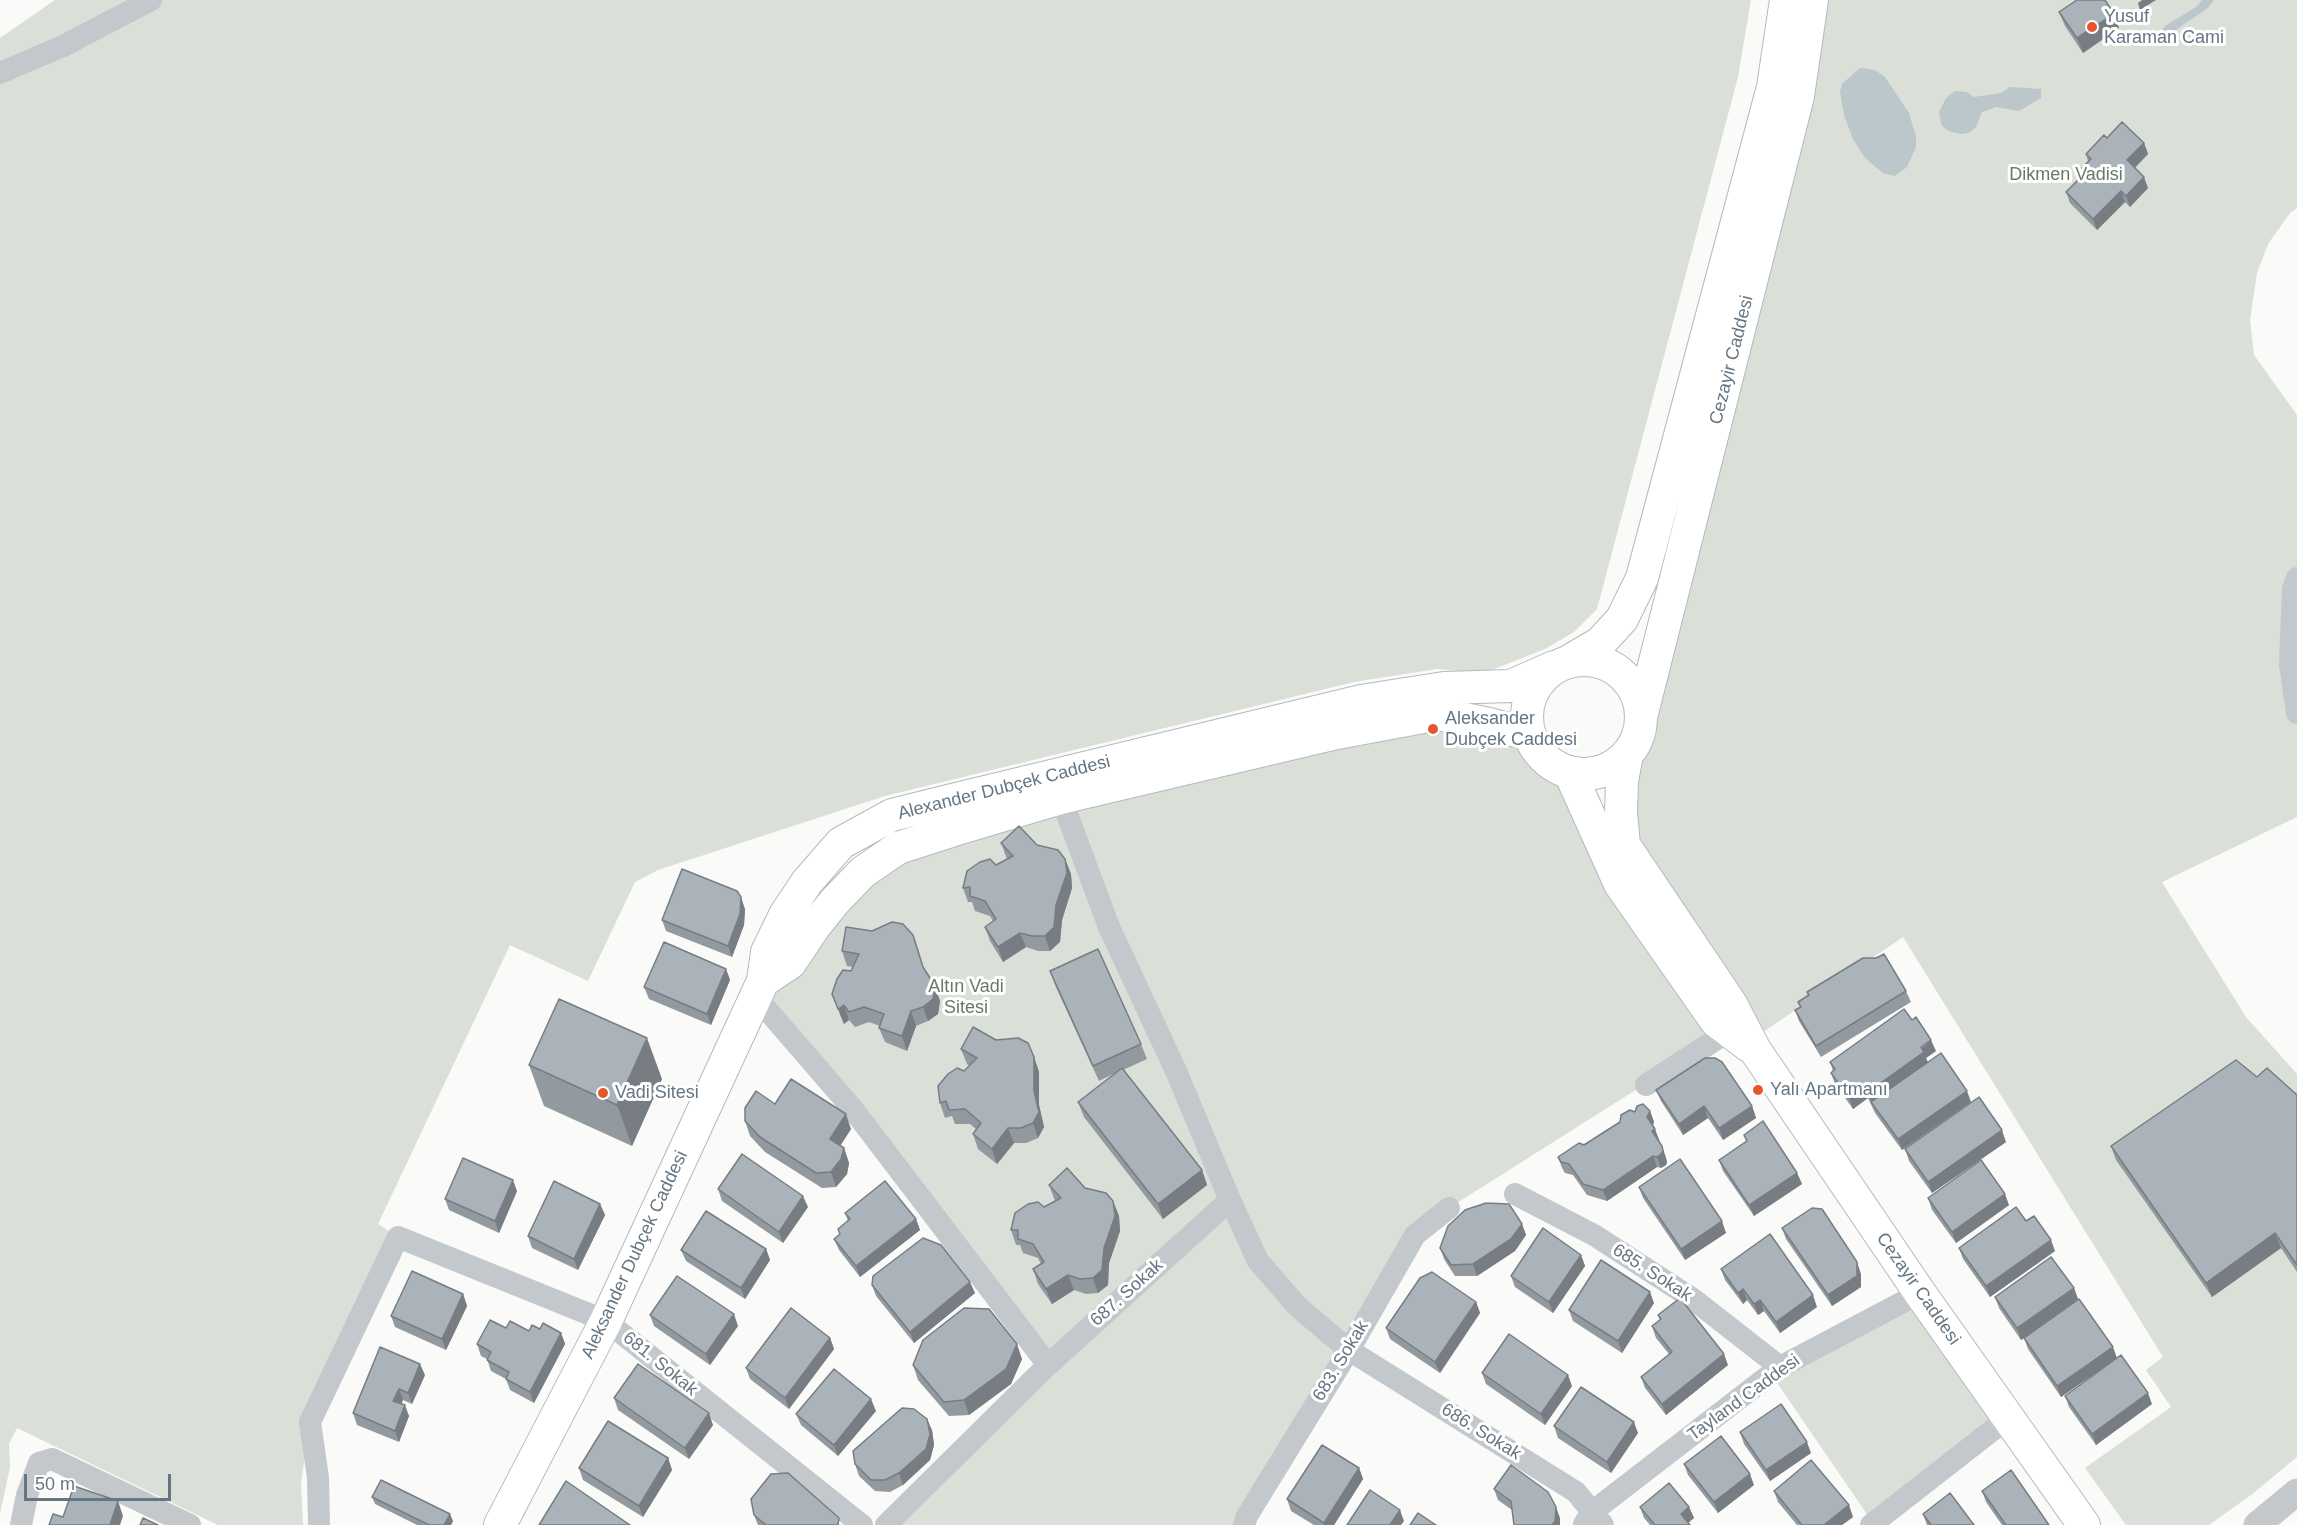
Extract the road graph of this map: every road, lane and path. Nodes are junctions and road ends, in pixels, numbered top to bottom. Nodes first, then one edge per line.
1 (151, 0) edge
2 (1786, 0) edge
3 (1812, 0) edge
4 (0, 74) edge
5 (2297, 578) edge
6 (1563, 664) junction
7 (2297, 713) edge
8 (1641, 717) junction
9 (1529, 734) junction
10 (1627, 754) junction
11 (1570, 773) junction
12 (1061, 798) junction
13 (1641, 892) junction
14 (759, 989) junction
15 (1725, 1019) junction
16 (1646, 1085) dead end
17 (1515, 1194) dead end
18 (1230, 1200) junction
19 (1449, 1208) dead end
20 (1920, 1293) junction
21 (606, 1321) junction
22 (1349, 1350) junction
23 (1048, 1365) junction
24 (1780, 1367) junction
25 (2008, 1418) junction
26 (2297, 1492) edge
27 (1593, 1521) edge
28 (1251, 1522) edge
29 (21, 1525) edge
30 (190, 1525) edge
31 (319, 1525) edge
32 (500, 1525) edge
33 (862, 1525) edge
34 (886, 1525) edge
35 (1870, 1525) edge
36 (2084, 1525) edge
37 (2258, 1525) edge

1 - 4 street
2 - 6 main road, Cezayir Caddesi
3 - 8 main road, Cezayir Caddesi
5 - 7 street
6 - 8 main road
6 - 9 main road
6 - 14 main road, Alexander Dubçek Caddesi
8 - 10 main road
9 - 11 main road
9 - 12 main road, Alexander Dubçek Caddesi
10 - 11 main road
10 - 13 main road, Cezayir Caddesi
11 - 13 main road, Cezayir Caddesi
12 - 14 main road, Alexander Dubçek Caddesi
12 - 18 street
13 - 15 main road, Cezayir Caddesi
14 - 21 main road, Aleksander Dubçek Caddesi
14 - 23 street
15 - 16 street
15 - 20 main road, Cezayir Caddesi
17 - 24 street, 685. Sokak
18 - 22 street
18 - 23 street, 687. Sokak
19 - 22 street, 683. Sokak
20 - 24 street, Tayland Caddesi
20 - 25 main road, Cezayir Caddesi
21 - 31 street, 681. Sokak
21 - 32 main road, Aleksander Dubçek Caddesi
21 - 33 street, 681. Sokak
22 - 27 street, 686. Sokak
22 - 28 street, 683. Sokak
23 - 34 street, 687. Sokak
24 - 27 street, Tayland Caddesi
25 - 35 street
25 - 36 main road, Cezayir Caddesi
26 - 37 street
29 - 30 street

